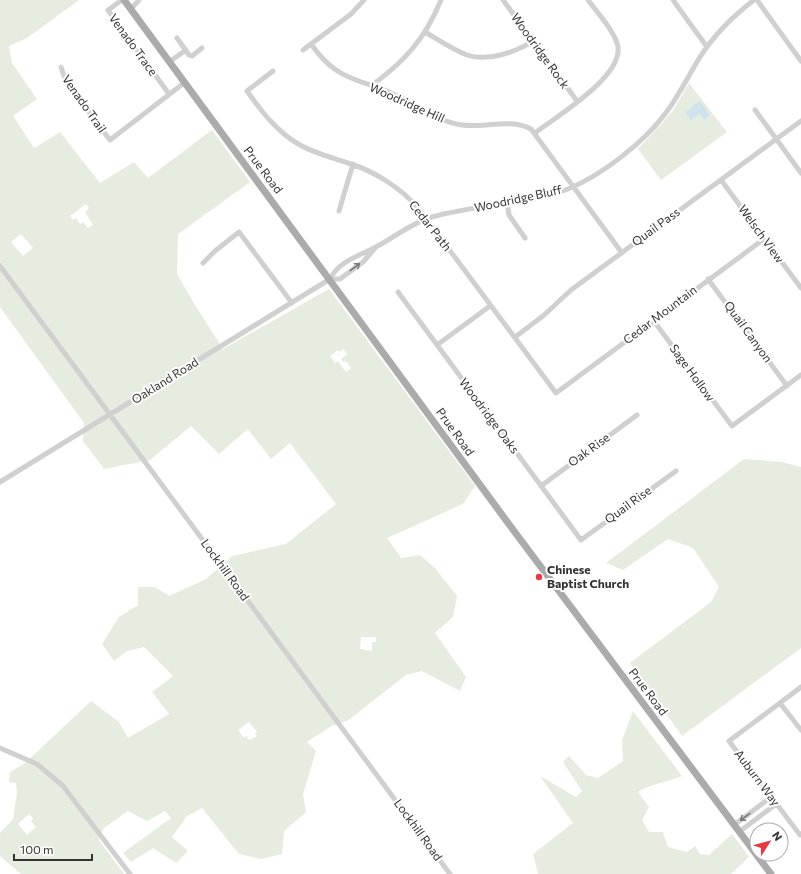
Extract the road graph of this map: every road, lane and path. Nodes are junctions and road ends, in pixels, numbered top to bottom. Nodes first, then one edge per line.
1 (123, 0) edge
2 (139, 0) edge
3 (364, 0) edge
4 (441, 0) edge
5 (504, 0) edge
6 (588, 0) edge
7 (673, 0) edge
8 (754, 0) edge
9 (758, 0) edge
10 (131, 9) junction
11 (425, 32) junction
12 (177, 38) dead end
13 (533, 41) junction
14 (311, 44) junction
15 (707, 47) junction
16 (202, 48) dead end
17 (186, 50) junction
18 (303, 50) dead end
19 (801, 61) edge
20 (169, 62) junction
21 (61, 67) dead end
22 (273, 72) dead end
23 (184, 83) junction
24 (371, 86) junction
25 (169, 94) junction
26 (577, 101) junction
27 (755, 110) dead end
28 (801, 121) edge
29 (535, 133) junction
30 (776, 139) junction
31 (353, 164) junction
32 (801, 173) edge
33 (721, 180) junction
34 (574, 186) junction
35 (507, 203) junction
36 (339, 211) dead end
37 (426, 219) junction
38 (525, 238) dead end
39 (764, 239) junction
40 (376, 247) junction
41 (622, 252) junction
42 (203, 263) dead end
43 (0, 266) edge
44 (330, 279) junction
45 (708, 279) junction
46 (801, 288) edge
47 (398, 292) dead end
48 (292, 303) junction
49 (490, 306) junction
50 (653, 320) junction
51 (514, 337) junction
52 (437, 345) junction
53 (801, 375) edge
54 (787, 386) junction
55 (556, 393) joint
56 (110, 415) junction
57 (637, 415) dead end
58 (676, 471) dead end
59 (0, 482) edge
60 (541, 486) junction
61 (581, 540) joint
62 (801, 687) edge
63 (780, 702) junction
64 (801, 730) edge
65 (0, 748) edge
66 (771, 797) junction
67 (776, 804) junction
68 (755, 809) junction
69 (760, 815) junction
70 (734, 825) junction
71 (739, 832) junction
72 (800, 834) edge
73 (130, 874) edge
74 (450, 874) edge
75 (771, 874) edge

1 - 10 main road, Prue Road
1 - 25 street, Venado Trace
2 - 10 street
3 - 14 street
4 - 11 street
5 - 13 street, Woodridge Rock
6 - 26 street
7 - 15 street
8 - 15 street, Woodridge Bluff
9 - 19 street
10 - 20 main road, Prue Road
11 - 13 street
11 - 24 street
12 - 17 street
13 - 26 street, Woodridge Rock
14 - 18 street
14 - 24 street, Woodridge Hill
15 - 34 street, Woodridge Bluff
16 - 17 street
17 - 20 street
20 - 23 main road, Prue Road
21 - 25 street, Venado Trail
22 - 31 street, Cedar Path
23 - 25 street
23 - 44 main road, Prue Road
24 - 29 street, Woodridge Hill
26 - 29 street
27 - 30 street
28 - 30 street, Quail Pass
29 - 34 street, Woodridge Hill
30 - 32 street
30 - 33 street, Quail Pass
31 - 36 street
31 - 37 street, Cedar Path
33 - 39 street, Welsch View
33 - 41 street, Quail Pass
34 - 35 street, Woodridge Bluff
34 - 41 street, Woodridge Hill
35 - 37 street, Woodridge Bluff
35 - 38 street
37 - 40 street, Woodridge Bluff
37 - 49 street, Cedar Path
39 - 45 street, Cedar Mountain
39 - 46 street, Welsch View
40 - 44 street, Woodridge Bluff
44 -> 40 street, Woodridge Bluff
41 - 51 street, Quail Pass
42 - 48 street
43 - 56 street, Lockhill Road
44 - 48 street, Oakland Road
44 - 70 main road, Prue Road
45 - 50 street, Cedar Mountain
45 - 54 street, Quail Canyon
47 - 52 street, Woodridge Oaks
48 - 56 street, Oakland Road
49 - 51 street, Cedar Path
49 - 52 street
50 - 54 street, Sage Hollow
50 - 55 street, Cedar Mountain
51 - 55 street, Cedar Path
52 - 60 street, Woodridge Oaks
53 - 54 street
56 - 59 street, Oakland Road
56 - 74 street, Lockhill Road
57 - 60 street, Oak Rise
58 - 61 street, Quail Rise
60 - 61 street, Woodridge Oaks
62 - 63 street
63 - 64 street
63 - 66 street, Auburn Way
65 - 73 street
66 - 67 street, Auburn Way
66 - 68 street
67 - 69 street
67 - 72 street, Auburn Way
68 - 69 street
68 -> 70 street
69 - 71 street
70 - 71 main road, Prue Road
71 - 75 main road, Prue Road

